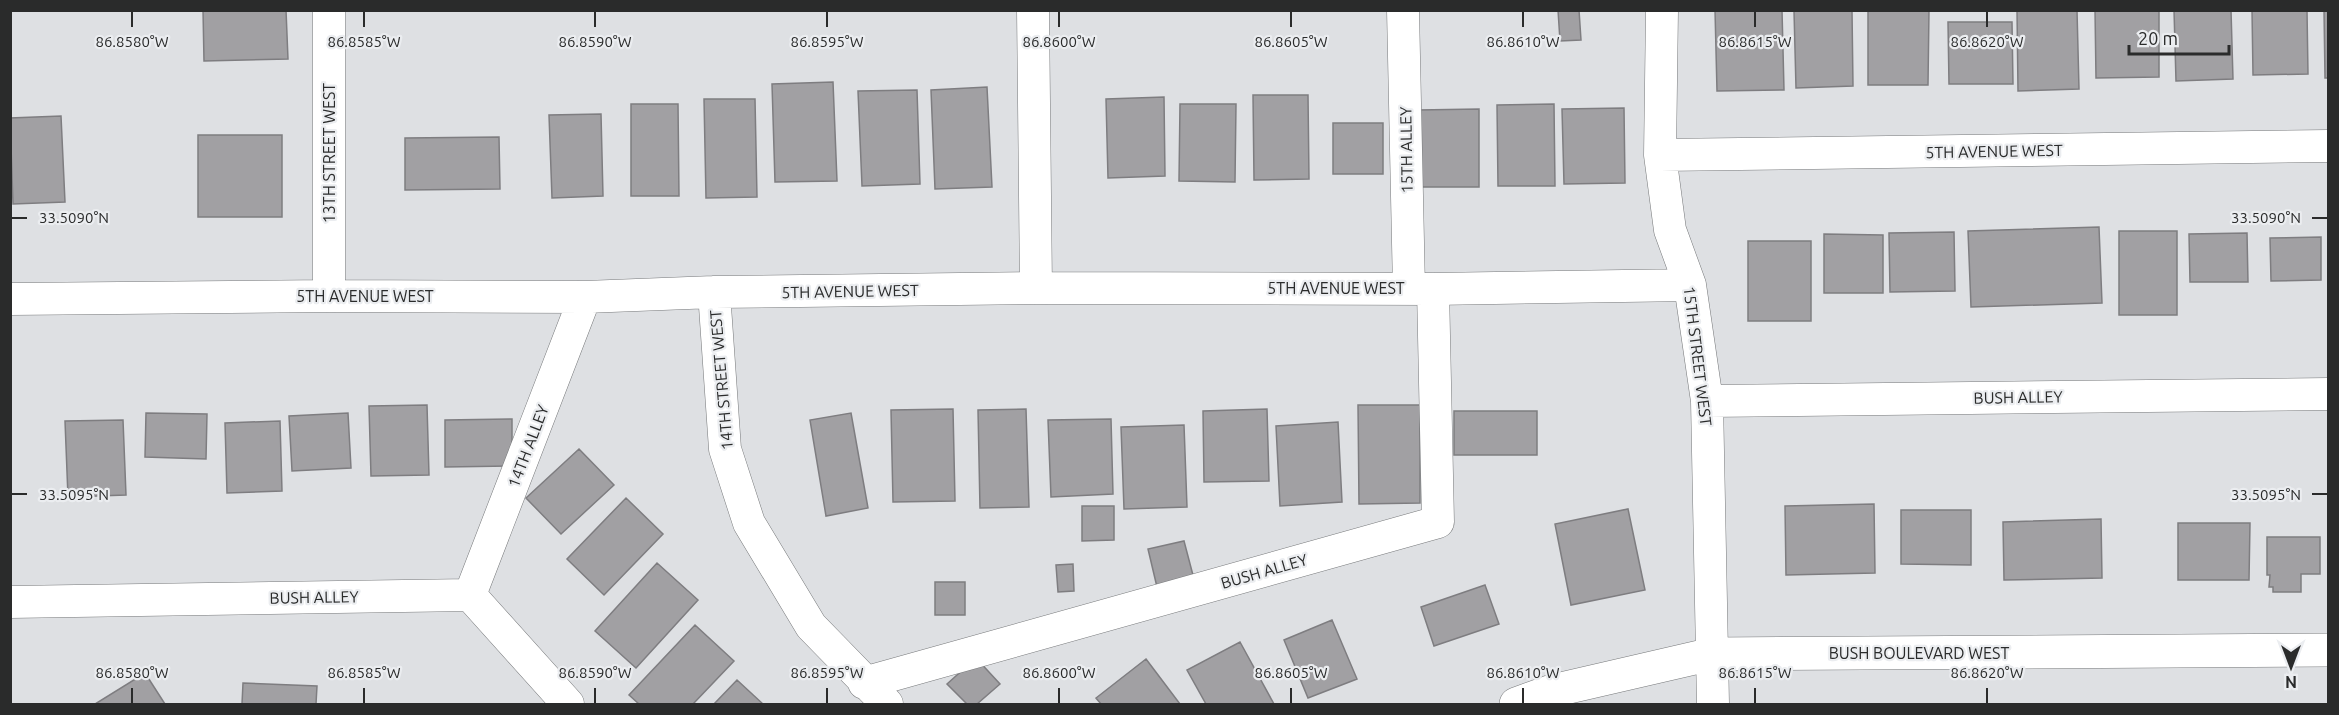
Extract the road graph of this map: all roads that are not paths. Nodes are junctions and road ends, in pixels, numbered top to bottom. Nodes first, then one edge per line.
1 (329, 10) edge
2 (1033, 10) edge
3 (1403, 10) edge
4 (1662, 10) edge
5 (2328, 146) edge
6 (1660, 155) junction
7 (1690, 285) junction
8 (1036, 288) junction
9 (1421, 288) junction
10 (714, 292) junction
11 (329, 296) junction
12 (585, 297) junction
13 (10, 299) edge
14 (2328, 394) edge
15 (1707, 401) junction
16 (470, 595) junction
17 (10, 602) edge
18 (2328, 650) edge
19 (1712, 654) junction
20 (864, 683) junction
21 (568, 705) edge
22 (887, 705) edge
23 (1516, 705) edge
24 (1713, 705) edge

1 - 11 street, 13TH STREET WEST
2 - 8 street
3 - 9 street, 15TH ALLEY
4 - 6 street, 15TH STREET WEST
5 - 6 street, 5TH AVENUE WEST
6 - 7 street, 15TH STREET WEST
7 - 9 street, 5TH AVENUE WEST
7 - 15 street, 15TH STREET WEST
8 - 9 street, 5TH AVENUE WEST
8 - 10 street, 5TH AVENUE WEST
9 - 20 street, BUSH ALLEY
10 - 12 street, 5TH AVENUE WEST
10 - 20 street, 14TH STREET WEST
11 - 12 street, 5TH AVENUE WEST
11 - 13 street, 5TH AVENUE WEST
12 - 16 street, 14TH ALLEY
14 - 15 street, BUSH ALLEY
15 - 19 street, 15TH STREET WEST
16 - 17 street, BUSH ALLEY
16 - 21 street
18 - 19 main road, BUSH BOULEVARD WEST
19 - 23 main road, BUSH BOULEVARD WEST
19 - 24 street, 15TH STREET WEST
20 - 22 street, 14TH STREET WEST

